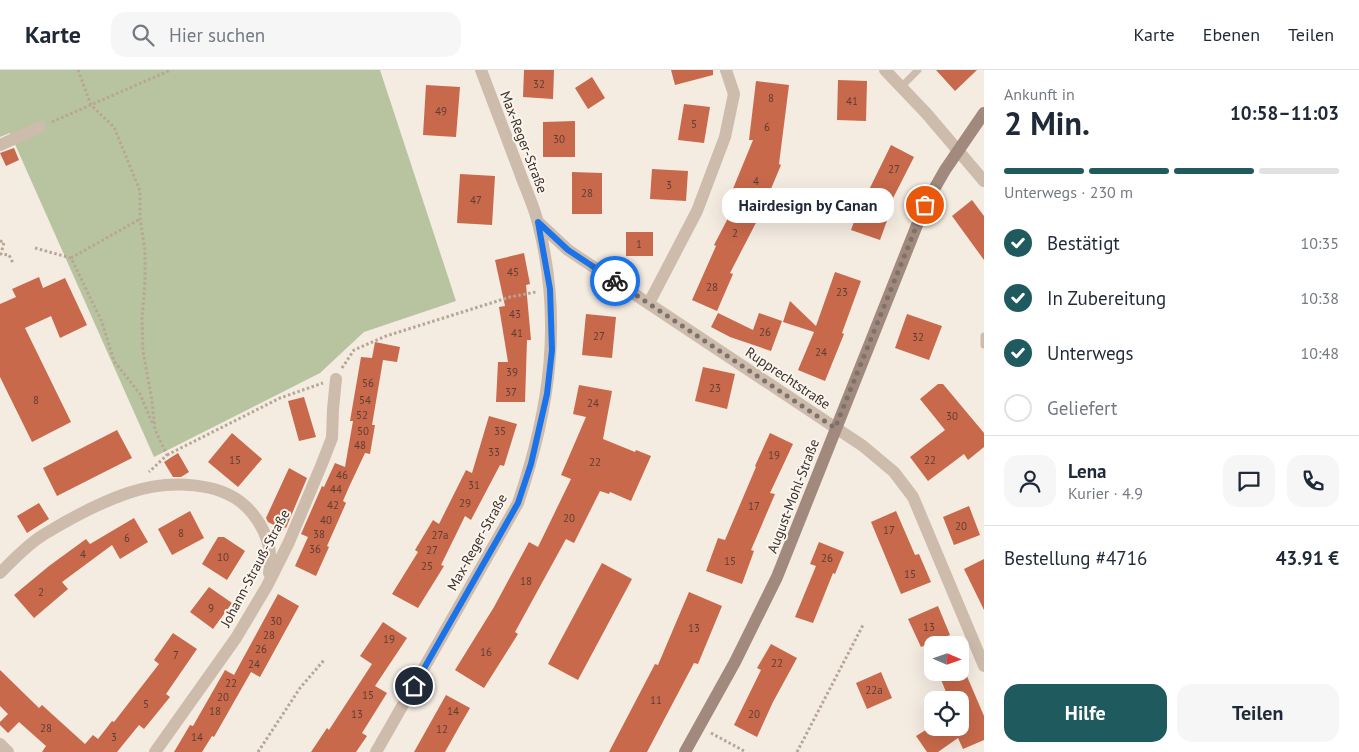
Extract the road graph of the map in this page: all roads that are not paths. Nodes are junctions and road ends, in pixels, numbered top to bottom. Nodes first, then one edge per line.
1 (481, 70) edge
2 (726, 70) edge
3 (884, 70) edge
4 (918, 70) edge
5 (900, 87) junction
6 (984, 113) edge
7 (40, 127) road end
8 (0, 145) edge
9 (958, 150) junction
10 (984, 181) edge
11 (538, 222) junction
12 (649, 303) junction
13 (984, 336) edge
14 (984, 345) edge
15 (336, 379) road end
16 (835, 428) junction
17 (0, 573) edge
18 (266, 586) junction
19 (984, 666) edge
20 (0, 744) edge
21 (8, 752) edge
22 (155, 752) edge
23 (376, 752) edge
24 (685, 752) edge

1 - 11 street, Max-Reger-Straße
2 - 12 street
3 - 5 street
4 - 5 lane
5 - 9 street
6 - 9 main road, August-Mohl-Straße
7 - 8 street
9 - 10 street
9 - 16 main road, August-Mohl-Straße
11 - 12 street, Rupprechtstraße
11 - 23 street, Max-Reger-Straße
12 - 16 street, Rupprechtstraße
13 - 14 lane
15 - 18 street, Johann-Strauß-Straße
16 - 19 street, Rupprechtstraße
16 - 24 main road, August-Mohl-Straße
17 - 18 street
18 - 22 street, Johann-Strauß-Straße
20 - 21 street

